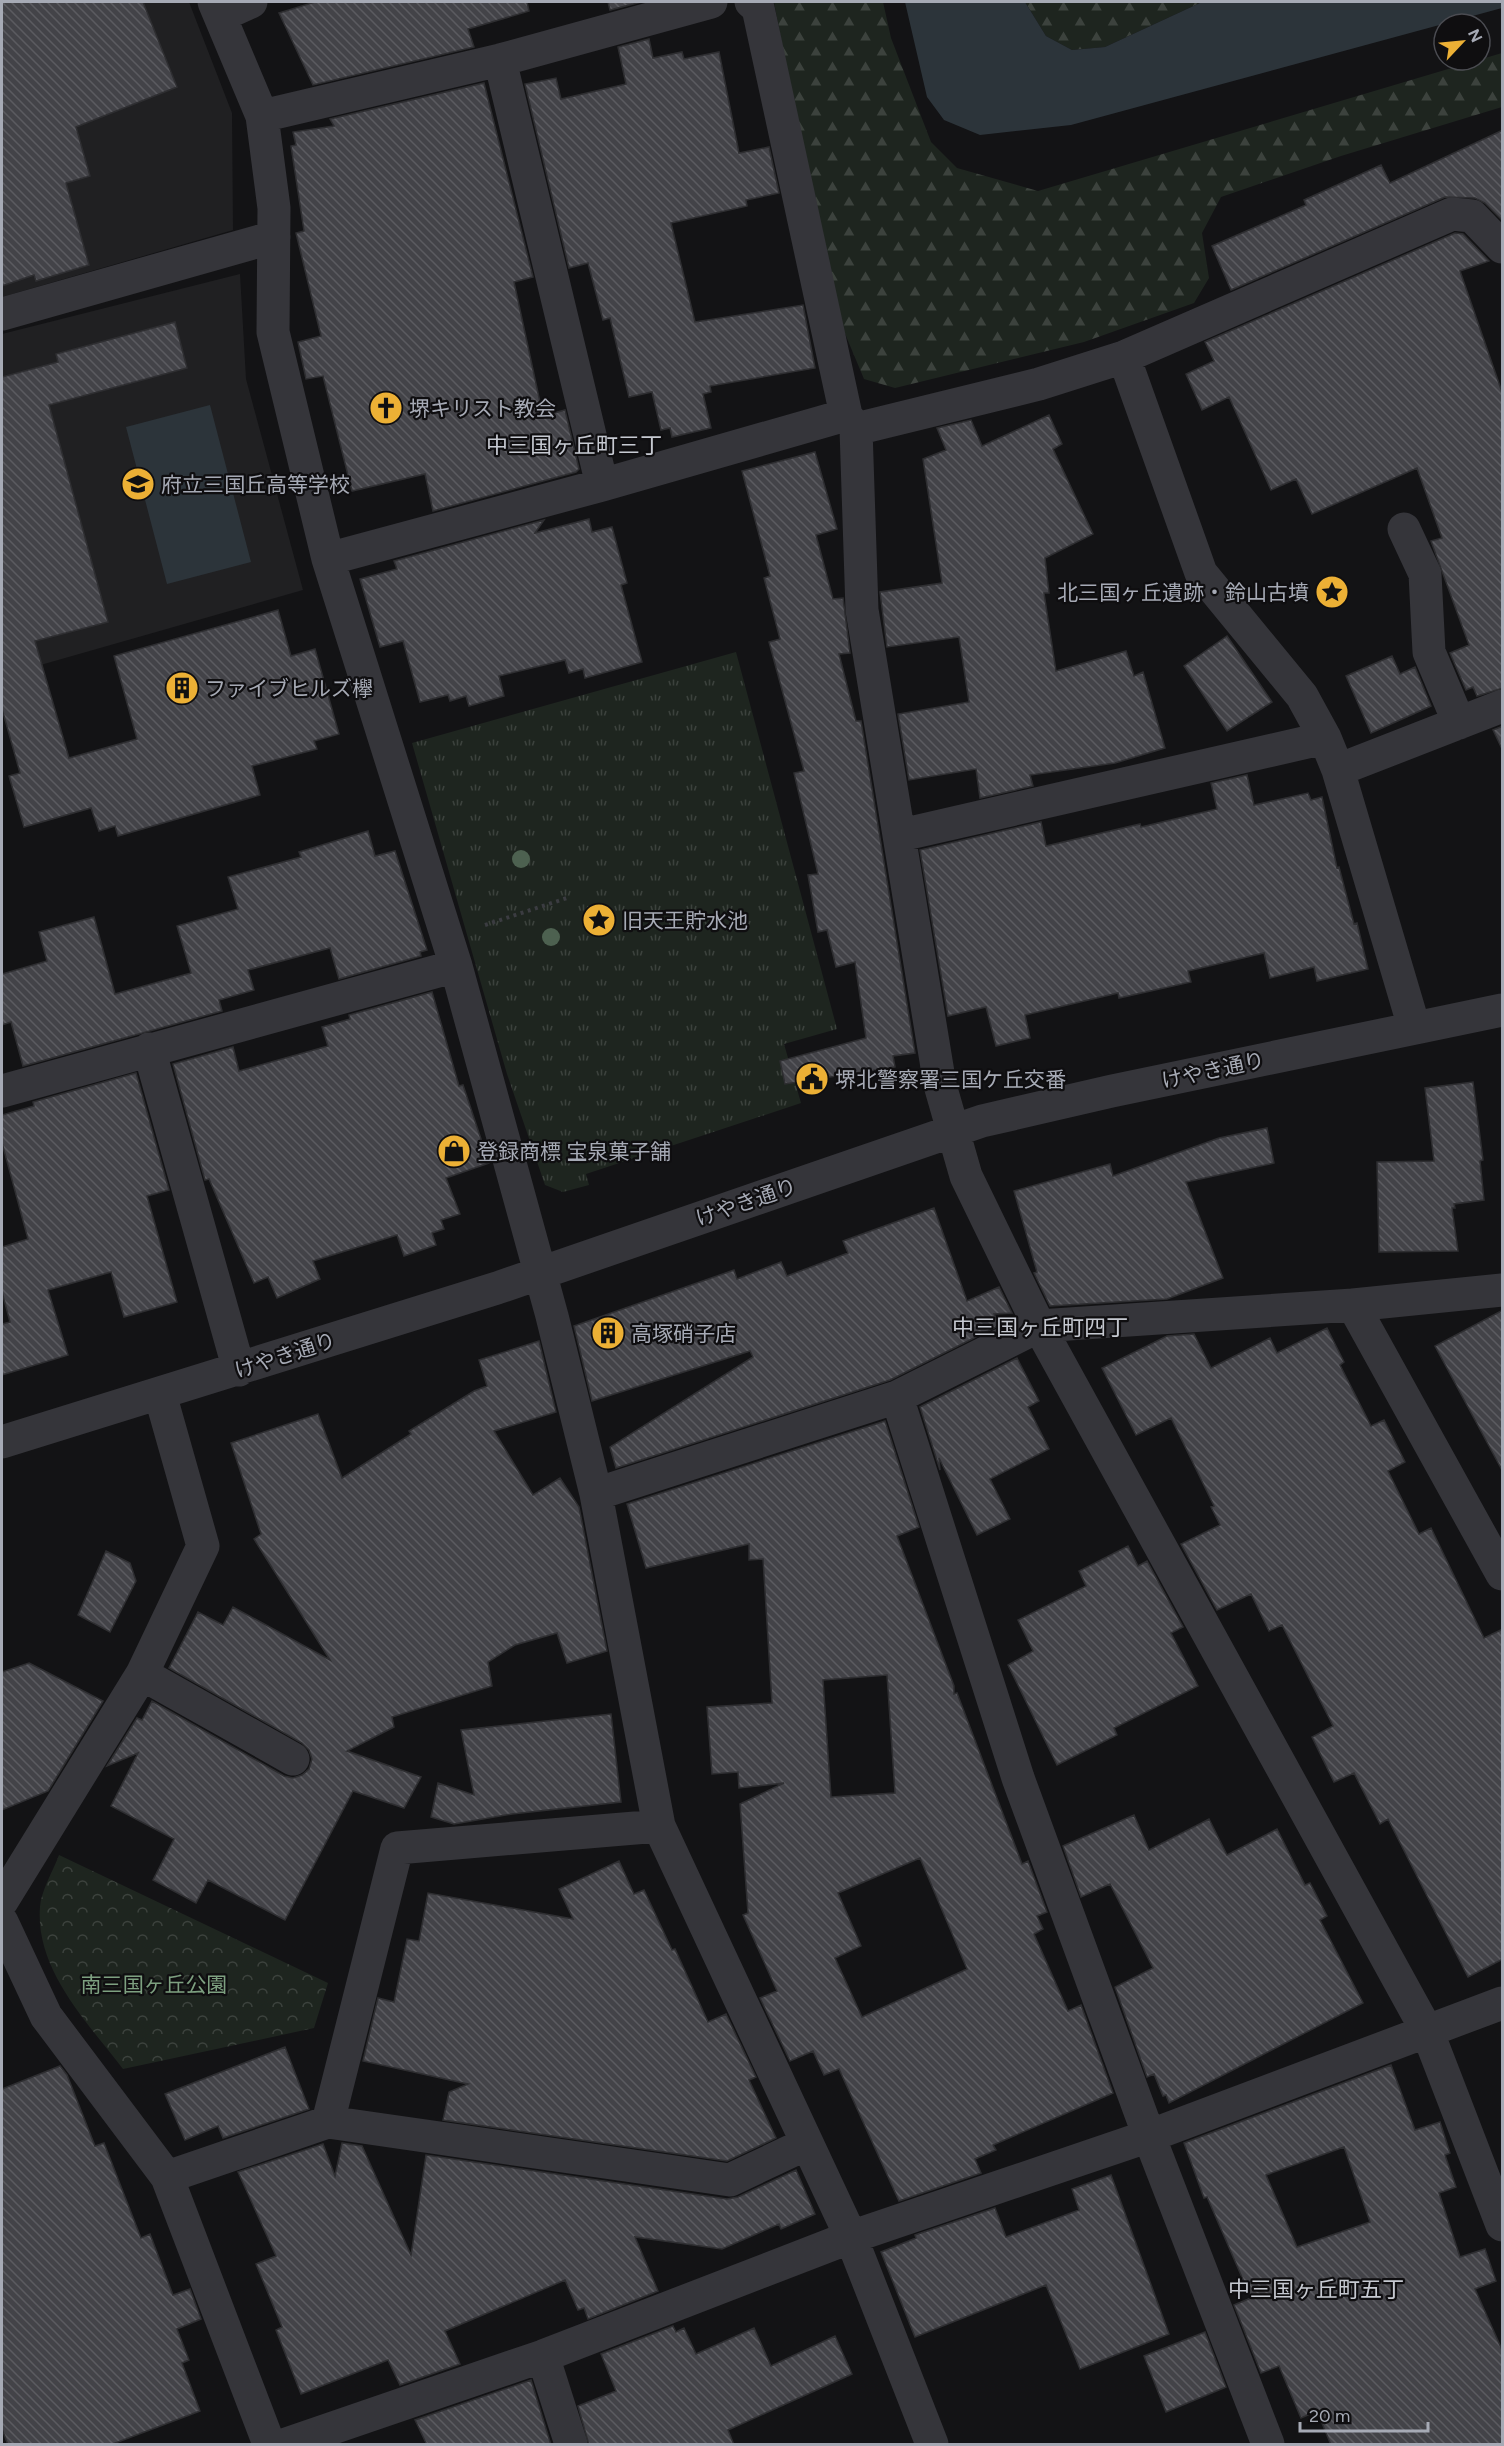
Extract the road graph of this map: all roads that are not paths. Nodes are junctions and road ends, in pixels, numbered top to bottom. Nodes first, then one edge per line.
1 (251, 2) edge
2 (711, 2) edge
3 (751, 2) edge
4 (217, 8) edge
5 (501, 60) junction
6 (262, 116) junction
7 (274, 237) junction
8 (1503, 247) edge
9 (2, 314) edge
10 (1124, 357) junction
11 (851, 422) junction
12 (602, 485) junction
13 (1404, 528) dead end
14 (328, 559) junction
15 (1503, 706) edge
16 (1459, 723) junction
17 (1325, 738) junction
18 (1338, 770) junction
19 (901, 835) junction
20 (456, 966) junction
21 (1503, 1010) edge
22 (1413, 1027) junction
23 (149, 1048) junction
24 (2, 1091) edge
25 (952, 1131) junction
26 (540, 1273) junction
27 (1503, 1290) edge
28 (1353, 1305) junction
29 (1039, 1326) junction
30 (239, 1370) junction
31 (159, 1394) junction
32 (897, 1397) junction
33 (2, 1442) edge
34 (596, 1494) junction
35 (1503, 1574) edge
36 (142, 1674) junction
37 (293, 1759) dead end
38 (659, 1826) junction
39 (2, 1901) edge
40 (2, 1922) edge
41 (1503, 2003) edge
42 (1428, 2032) junction
43 (328, 2122) junction
44 (1149, 2136) junction
45 (806, 2144) junction
46 (167, 2177) junction
47 (1503, 2225) edge
48 (851, 2237) junction
49 (543, 2356) junction
50 (269, 2445) edge
51 (286, 2445) edge
52 (571, 2445) edge
53 (932, 2445) edge
54 (1268, 2445) edge

1 - 4 street
2 - 5 street
3 - 11 street
4 - 6 street
5 - 6 street
5 - 12 street
6 - 7 street
7 - 9 street
7 - 14 street
8 - 10 street
10 - 11 street
10 - 17 street
11 - 12 street
11 - 19 street
12 - 14 street
13 - 16 street
14 - 20 street
15 - 16 street
16 - 18 street
17 - 18 street
17 - 19 street
18 - 22 street
19 - 25 street
20 - 23 street
20 - 26 street
21 - 22 street, けやき通り
22 - 25 street, けやき通り
23 - 24 street
23 - 30 street
25 - 26 street, けやき通り
25 - 29 street
26 - 30 street, けやき通り
26 - 34 street
27 - 28 street
28 - 29 street
28 - 35 street
29 - 32 street
29 - 42 street
30 - 31 street, けやき通り
31 - 33 street, けやき通り
31 - 36 street
32 - 34 street
32 - 44 street
34 - 38 street
36 - 37 street
36 - 39 street
38 - 43 street
38 - 45 street
40 - 46 street
41 - 42 street
42 - 44 street
42 - 47 street
43 - 45 street
43 - 46 street
44 - 48 street
44 - 54 street
45 - 48 street
46 - 50 street
48 - 49 street
48 - 53 street
49 - 51 street
49 - 52 street

